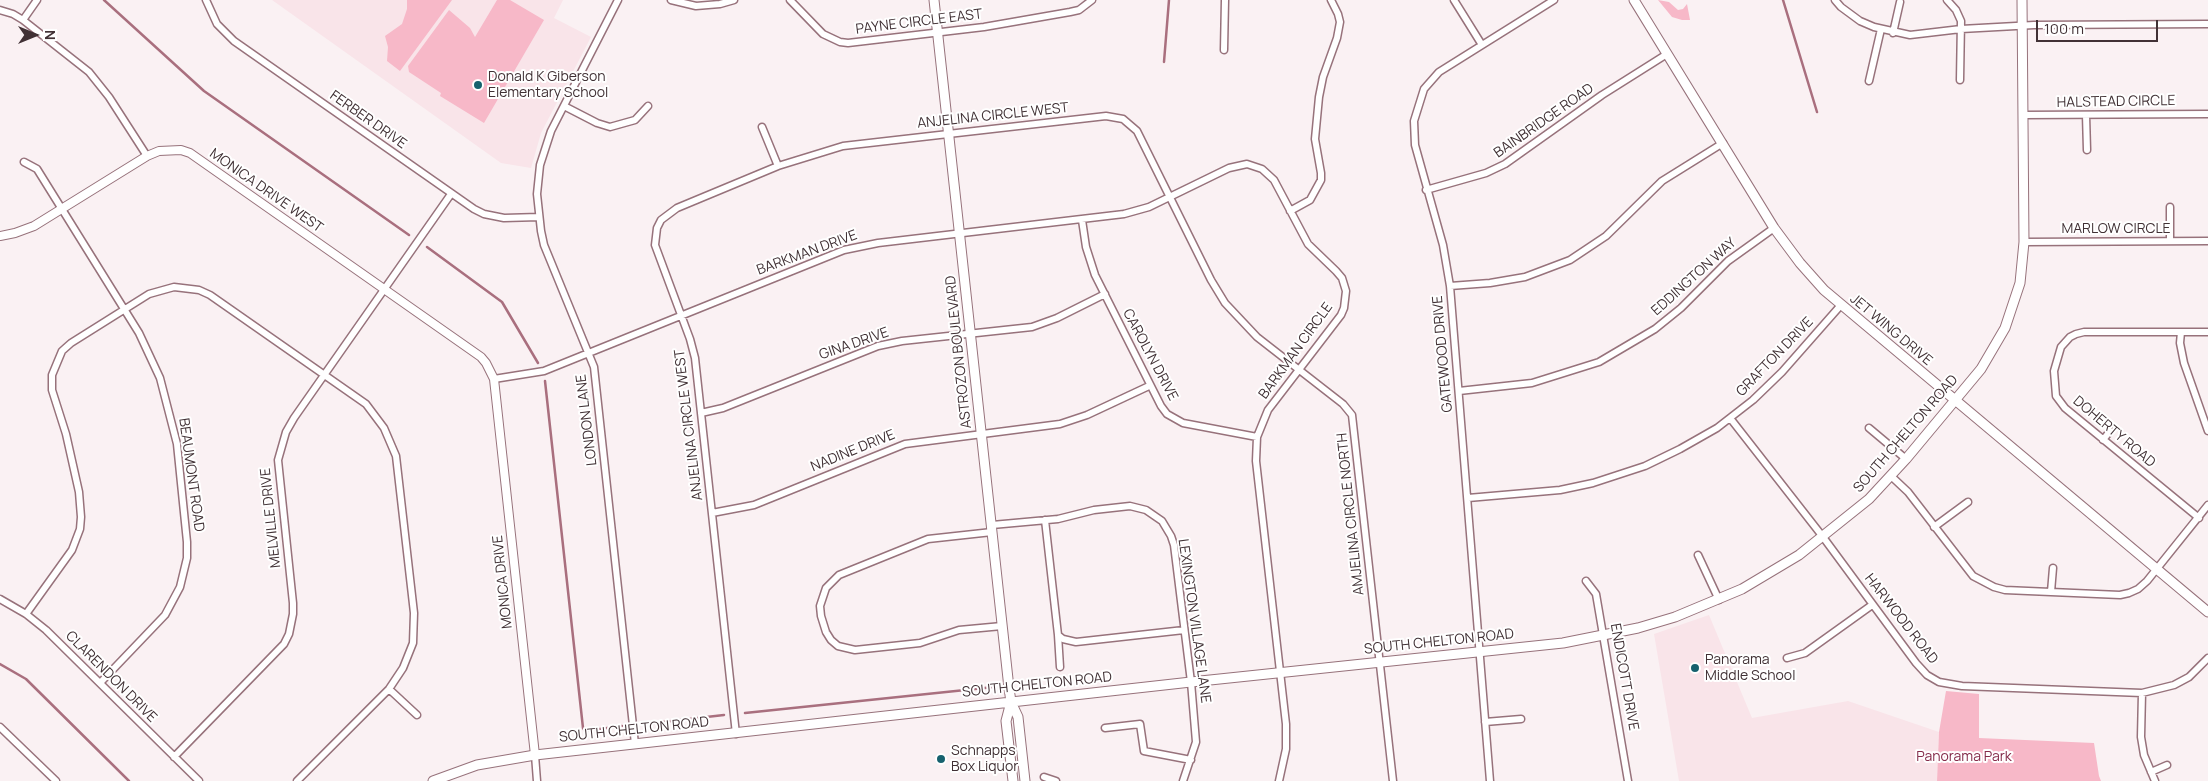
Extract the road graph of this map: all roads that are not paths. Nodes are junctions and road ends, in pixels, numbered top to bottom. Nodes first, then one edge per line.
1 (37, 0) edge
2 (206, 0) edge
3 (618, 0) edge
4 (671, 0) edge
5 (734, 0) edge
6 (790, 0) edge
7 (934, 0) edge
8 (1092, 0) edge
9 (1225, 0) edge
10 (1331, 0) edge
11 (1454, 0) edge
12 (1554, 0) edge
13 (1634, 0) edge
14 (1836, 0) edge
15 (1947, 0) edge
16 (2022, 0) edge
17 (1900, 2) dead end
18 (0, 10) edge
19 (23, 20) junction
20 (2208, 24) edge
21 (2022, 26) junction
22 (1881, 29) junction
23 (1961, 29) junction
24 (938, 32) junction
25 (1893, 33) junction
26 (1482, 44) junction
27 (1224, 50) dead end
28 (1667, 54) junction
29 (1960, 80) dead end
30 (1869, 81) dead end
31 (564, 106) junction
32 (648, 106) dead end
33 (2208, 114) edge
34 (2023, 115) junction
35 (2086, 115) junction
36 (762, 127) dead end
37 (948, 134) junction
38 (1723, 143) junction
39 (2087, 150) dead end
40 (147, 156) junction
41 (24, 162) dead end
42 (778, 166) junction
43 (1426, 190) junction
44 (451, 194) junction
45 (1169, 195) junction
46 (2170, 207) dead end
47 (62, 209) junction
48 (1290, 211) junction
49 (539, 217) junction
50 (1082, 220) junction
51 (1774, 228) junction
52 (960, 233) junction
53 (0, 236) edge
54 (2170, 241) junction
55 (2208, 241) edge
56 (2024, 242) junction
57 (1450, 286) junction
58 (384, 288) junction
59 (1105, 294) junction
60 (1841, 305) junction
61 (124, 309) junction
62 (681, 315) junction
63 (2181, 332) junction
64 (2208, 332) edge
65 (971, 335) junction
66 (589, 353) junction
67 (1299, 370) junction
68 (326, 374) junction
69 (494, 380) junction
70 (1149, 386) junction
71 (1459, 391) junction
72 (1954, 401) junction
73 (701, 414) junction
74 (1730, 418) junction
75 (1869, 428) dead end
76 (2110, 431) dead end
77 (2208, 431) edge
78 (982, 436) junction
79 (1257, 437) junction
80 (2103, 440) junction
81 (1906, 459) junction
82 (1890, 476) junction
83 (1468, 498) junction
84 (1968, 502) dead end
85 (2208, 505) edge
86 (712, 512) junction
87 (2199, 518) junction
88 (1045, 520) junction
89 (1934, 527) junction
90 (992, 529) junction
91 (1823, 538) junction
92 (1698, 556) dead end
93 (2053, 568) dead end
94 (2157, 568) junction
95 (1586, 581) dead end
96 (2051, 592) junction
97 (0, 599) edge
98 (1719, 600) junction
99 (1872, 605) junction
100 (2208, 612) edge
101 (26, 614) junction
102 (1002, 626) junction
103 (1184, 630) junction
104 (1058, 635) junction
105 (1605, 635) junction
106 (1479, 651) junction
107 (1787, 658) dead end
108 (2208, 658) edge
109 (1380, 662) junction
110 (1060, 667) dead end
111 (1279, 673) junction
112 (1191, 682) junction
113 (100, 684) junction
114 (389, 689) junction
115 (2142, 693) junction
116 (1011, 702) junction
117 (417, 715) dead end
118 (1521, 719) dead end
119 (1485, 722) junction
120 (0, 727) edge
121 (1105, 728) dead end
122 (736, 734) junction
123 (635, 744) junction
124 (535, 755) junction
125 (174, 757) junction
126 (1191, 760) junction
127 (2167, 766) dead end
128 (2151, 772) junction
129 (1044, 777) dead end
130 (56, 781) edge
131 (199, 781) edge
132 (297, 781) edge
133 (433, 781) edge
134 (538, 781) edge
135 (1013, 781) edge
136 (1025, 781) edge
137 (1056, 781) edge
138 (1183, 781) edge
139 (1278, 781) edge
140 (1393, 781) edge
141 (1490, 781) edge
142 (1628, 781) edge
143 (2155, 781) edge

1 - 19 street
2 - 44 street, FERBER DRIVE
3 - 31 street, LONDON LANE
4 - 5 street
6 - 24 street, PAYNE CIRCLE EAST
7 - 24 main road, ASTROZON BOULEVARD
8 - 24 street, PAYNE CIRCLE EAST
9 - 27 street
10 - 48 street
11 - 26 street
12 - 26 street, GATEWOOD DRIVE
13 - 28 main road, JET WING DRIVE
14 - 22 street
15 - 23 street
16 - 21 main road, SOUTH CHELTON ROAD
17 - 25 street
18 - 19 street
19 - 40 street
20 - 21 street
21 - 23 street
21 - 34 main road, SOUTH CHELTON ROAD
22 - 25 street
22 - 30 street
23 - 25 street
23 - 29 street
24 - 37 main road, ASTROZON BOULEVARD
26 - 43 street, GATEWOOD DRIVE
28 - 38 main road, JET WING DRIVE
28 - 43 street, BAINBRIDGE ROAD
31 - 32 street
31 - 49 street, LONDON LANE
33 - 35 street, HALSTEAD CIRCLE
34 - 35 street, HALSTEAD CIRCLE
34 - 56 main road, SOUTH CHELTON ROAD
35 - 39 street
36 - 42 street
37 - 42 street, ANJELINA CIRCLE WEST
37 - 45 street, ANJELINA CIRCLE WEST
37 - 52 main road, ASTROZON BOULEVARD
38 - 51 main road, JET WING DRIVE
38 - 57 street
40 - 47 street, MONICA DRIVE WEST
40 - 58 street, MONICA DRIVE WEST
41 - 47 street, BEAUMONT ROAD
42 - 62 street, ANJELINA CIRCLE WEST
43 - 57 street, GATEWOOD DRIVE
44 - 49 street, FERBER DRIVE
44 - 58 street, MELVILLE DRIVE
45 - 48 street, BARKMAN CIRCLE
45 - 50 street, BARKMAN DRIVE
45 - 67 street, AMJELINA CIRCLE NORTH
46 - 54 street
47 - 53 street, MONICA DRIVE WEST
47 - 61 street, BEAUMONT ROAD
48 - 67 street, BARKMAN CIRCLE
49 - 66 street, LONDON LANE
50 - 52 street, BARKMAN DRIVE
50 - 59 street, CAROLYN DRIVE
51 - 60 main road, JET WING DRIVE
51 - 71 street, EDDINGTON WAY
52 - 62 street, BARKMAN DRIVE
52 - 65 main road, ASTROZON BOULEVARD
54 - 55 street, MARLOW CIRCLE
54 - 56 street, MARLOW CIRCLE
56 - 72 main road, SOUTH CHELTON ROAD
57 - 71 street, GATEWOOD DRIVE
58 - 68 street, MELVILLE DRIVE
58 - 69 street, MONICA DRIVE WEST
59 - 65 street, GINA DRIVE
59 - 70 street, CAROLYN DRIVE
60 - 72 main road, JET WING DRIVE
60 - 74 street, GRAFTON DRIVE
61 - 68 street
61 - 101 street
61 - 113 street, BEAUMONT ROAD
62 - 66 street, BARKMAN DRIVE
62 - 73 street, ANJELINA CIRCLE WEST
63 - 64 street, DOHERTY ROAD
63 - 77 street
63 - 80 street, DOHERTY ROAD
65 - 73 street, GINA DRIVE
65 - 78 main road, ASTROZON BOULEVARD
66 - 69 street, BARKMAN DRIVE
66 - 123 street, LONDON LANE
67 - 79 street, BARKMAN CIRCLE
67 - 109 street, AMJELINA CIRCLE NORTH
68 - 114 street
68 - 125 street, MELVILLE DRIVE
69 - 124 street, MONICA DRIVE
70 - 78 street, NADINE DRIVE
70 - 79 street, CAROLYN DRIVE
71 - 83 street, GATEWOOD DRIVE
72 - 81 main road, SOUTH CHELTON ROAD
72 - 94 main road, JET WING DRIVE
73 - 86 street, ANJELINA CIRCLE WEST
74 - 83 street, GRAFTON DRIVE
74 - 91 street, HARWOOD ROAD
75 - 81 street
76 - 80 street
78 - 86 street, NADINE DRIVE
78 - 90 main road, ASTROZON BOULEVARD
79 - 111 street, BARKMAN CIRCLE
80 - 87 street, DOHERTY ROAD
81 - 82 main road, SOUTH CHELTON ROAD
82 - 89 street
82 - 91 main road, SOUTH CHELTON ROAD
83 - 106 street, GATEWOOD DRIVE
84 - 89 street
85 - 87 street
86 - 122 street, ANJELINA CIRCLE WEST
87 - 94 street
88 - 90 street, LEXINGTON VILLAGE LANE
88 - 103 street, LEXINGTON VILLAGE LANE
88 - 104 street
89 - 96 street
90 - 102 main road, ASTROZON BOULEVARD
90 - 102 street, LEXINGTON VILLAGE LANE
91 - 98 main road, SOUTH CHELTON ROAD
91 - 99 street, HARWOOD ROAD
92 - 98 street
93 - 96 street
94 - 96 street
94 - 100 main road, JET WING DRIVE
95 - 105 street, ENDICOTT DRIVE
97 - 101 street, CLARENDON DRIVE
98 - 105 main road, SOUTH CHELTON ROAD
99 - 107 street
99 - 115 street, HARWOOD ROAD
101 - 113 street, CLARENDON DRIVE
102 - 116 main road, ASTROZON BOULEVARD
103 - 104 street
103 - 112 street, LEXINGTON VILLAGE LANE
104 - 110 street
105 - 106 main road, SOUTH CHELTON ROAD
105 - 142 street, ENDICOTT DRIVE
106 - 109 main road, SOUTH CHELTON ROAD
106 - 119 street, GATEWOOD DRIVE
108 - 115 street, HARWOOD ROAD
109 - 111 main road, SOUTH CHELTON ROAD
109 - 140 street, AMJELINA CIRCLE NORTH
111 - 112 main road, SOUTH CHELTON ROAD
111 - 139 street, BARKMAN CIRCLE
112 - 116 main road, SOUTH CHELTON ROAD
112 - 126 street, LEXINGTON VILLAGE LANE
113 - 125 street, CLARENDON DRIVE
114 - 117 street
114 - 132 street
115 - 128 street
116 - 122 main road, SOUTH CHELTON ROAD
116 - 135 main road, ASTROZON BOULEVARD
116 - 136 main road, ASTROZON BOULEVARD
118 - 119 street
119 - 141 street, GATEWOOD DRIVE
120 - 130 street
121 - 126 street
122 - 123 main road, SOUTH CHELTON ROAD
123 - 124 main road, SOUTH CHELTON ROAD
124 - 133 main road, SOUTH CHELTON ROAD
124 - 134 street, MONICA DRIVE
125 - 131 street, CLARENDON DRIVE
126 - 138 street, LEXINGTON VILLAGE LANE
127 - 128 street
128 - 143 street
129 - 137 street

